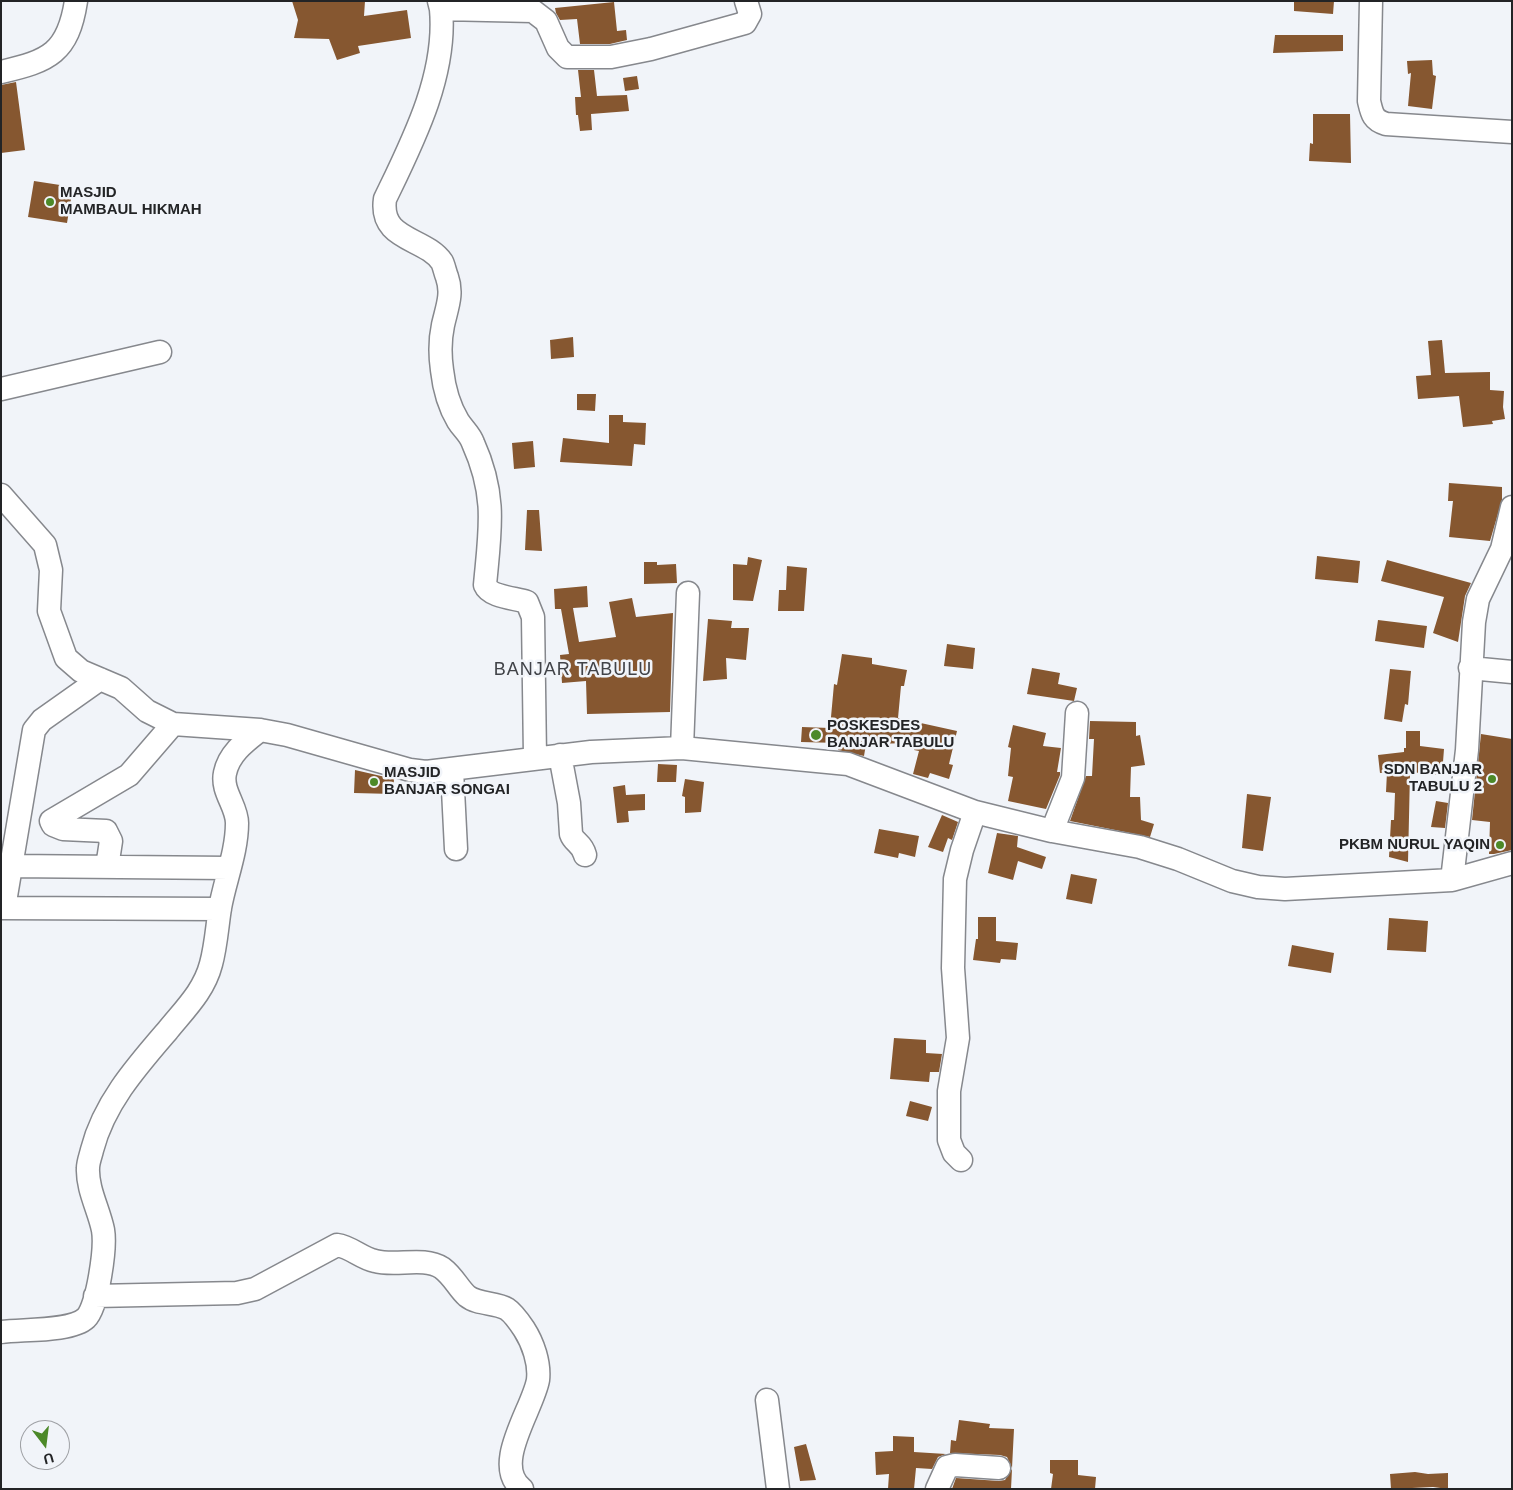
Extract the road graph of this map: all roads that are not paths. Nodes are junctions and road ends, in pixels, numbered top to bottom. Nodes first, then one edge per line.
1 (76, 1) edge
2 (746, 1) edge
3 (1371, 1) edge
4 (440, 5) edge
5 (1, 72) edge
6 (1512, 132) edge
7 (160, 352) dead end
8 (1, 390) edge
9 (1, 495) edge
10 (1512, 507) edge
11 (688, 593) dead end
12 (1470, 668) junction
13 (1512, 672) edge
14 (100, 679) junction
15 (1077, 713) dead end
16 (173, 724) junction
17 (260, 730) junction
18 (682, 748) junction
19 (560, 755) junction
20 (536, 757) junction
21 (452, 770) junction
22 (975, 812) junction
23 (1052, 831) junction
24 (456, 848) dead end
25 (585, 855) dead end
26 (1512, 862) edge
27 (11, 866) junction
28 (107, 868) junction
29 (229, 868) junction
30 (1452, 880) junction
31 (3, 908) edge
32 (220, 910) junction
33 (961, 1160) dead end
34 (95, 1296) junction
35 (1, 1332) edge
36 (767, 1400) dead end
37 (998, 1468) dead end
38 (522, 1489) edge
39 (778, 1489) edge
40 (937, 1489) edge

1 - 5 street
2 - 4 street
3 - 6 street
4 - 20 street
7 - 8 street
9 - 14 street
10 - 12 street
11 - 18 street
12 - 13 street
12 - 30 street
14 - 16 street
14 - 27 street
15 - 23 street
16 - 17 street
16 - 28 street
17 - 21 street
17 - 29 street
18 - 19 street
18 - 22 street
19 - 20 street
19 - 25 street
20 - 21 street
21 - 24 street
22 - 23 street
22 - 33 street
23 - 30 street
26 - 30 street
27 - 28 street
27 - 31 street
28 - 29 street
29 - 32 street
31 - 32 street
32 - 34 street
34 - 35 street
34 - 38 street
36 - 39 street
37 - 40 street

